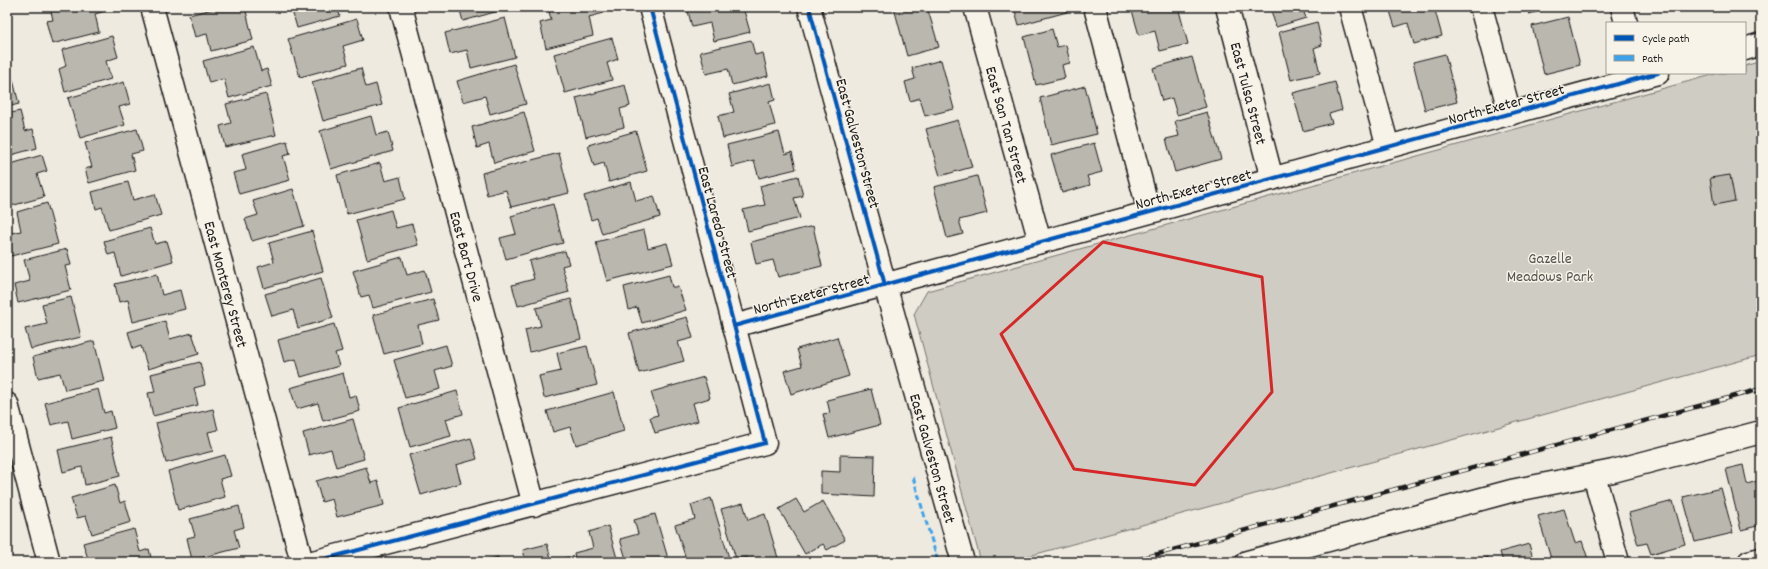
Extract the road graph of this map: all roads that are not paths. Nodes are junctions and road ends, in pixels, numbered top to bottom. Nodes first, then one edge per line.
1 (152, 7) edge
2 (401, 7) edge
3 (650, 7) edge
4 (809, 7) edge
5 (975, 7) edge
6 (1095, 7) edge
7 (1227, 7) edge
8 (1350, 7) edge
9 (1481, 7) edge
10 (1622, 7) edge
11 (1626, 22) edge
12 (1761, 44) edge
13 (1746, 49) edge
14 (1645, 75) edge
15 (1510, 114) junction
16 (1388, 147) junction
17 (1272, 179) junction
18 (1149, 212) junction
19 (1040, 242) junction
20 (885, 285) junction
21 (734, 326) junction
22 (7, 404) edge
23 (1761, 432) edge
24 (1594, 475) junction
25 (534, 505) junction
26 (1761, 559) edge
27 (50, 562) edge
28 (302, 562) edge
29 (313, 562) edge
30 (963, 562) edge
31 (1247, 562) edge
32 (1618, 562) edge
33 (1749, 562) edge

1 - 28 street, East Monterey Street
2 - 25 street, East Bart Drive
3 - 21 street, East Laredo Street
4 - 20 street, East Galveston Street
5 - 19 street, East San Tan Street
6 - 18 street
7 - 17 street, East Tulsa Street
8 - 16 street
9 - 15 street
10 - 11 street
12 - 13 street
14 - 15 street, North Exeter Street
15 - 16 street, North Exeter Street
16 - 17 street, North Exeter Street
17 - 18 street, North Exeter Street
18 - 19 street, North Exeter Street
19 - 20 street, North Exeter Street
20 - 21 street, North Exeter Street
20 - 30 street, East Galveston Street
21 - 25 street, East Laredo Street
22 - 27 street
23 - 24 street
24 - 31 street
24 - 32 street
25 - 29 street
26 - 33 street

